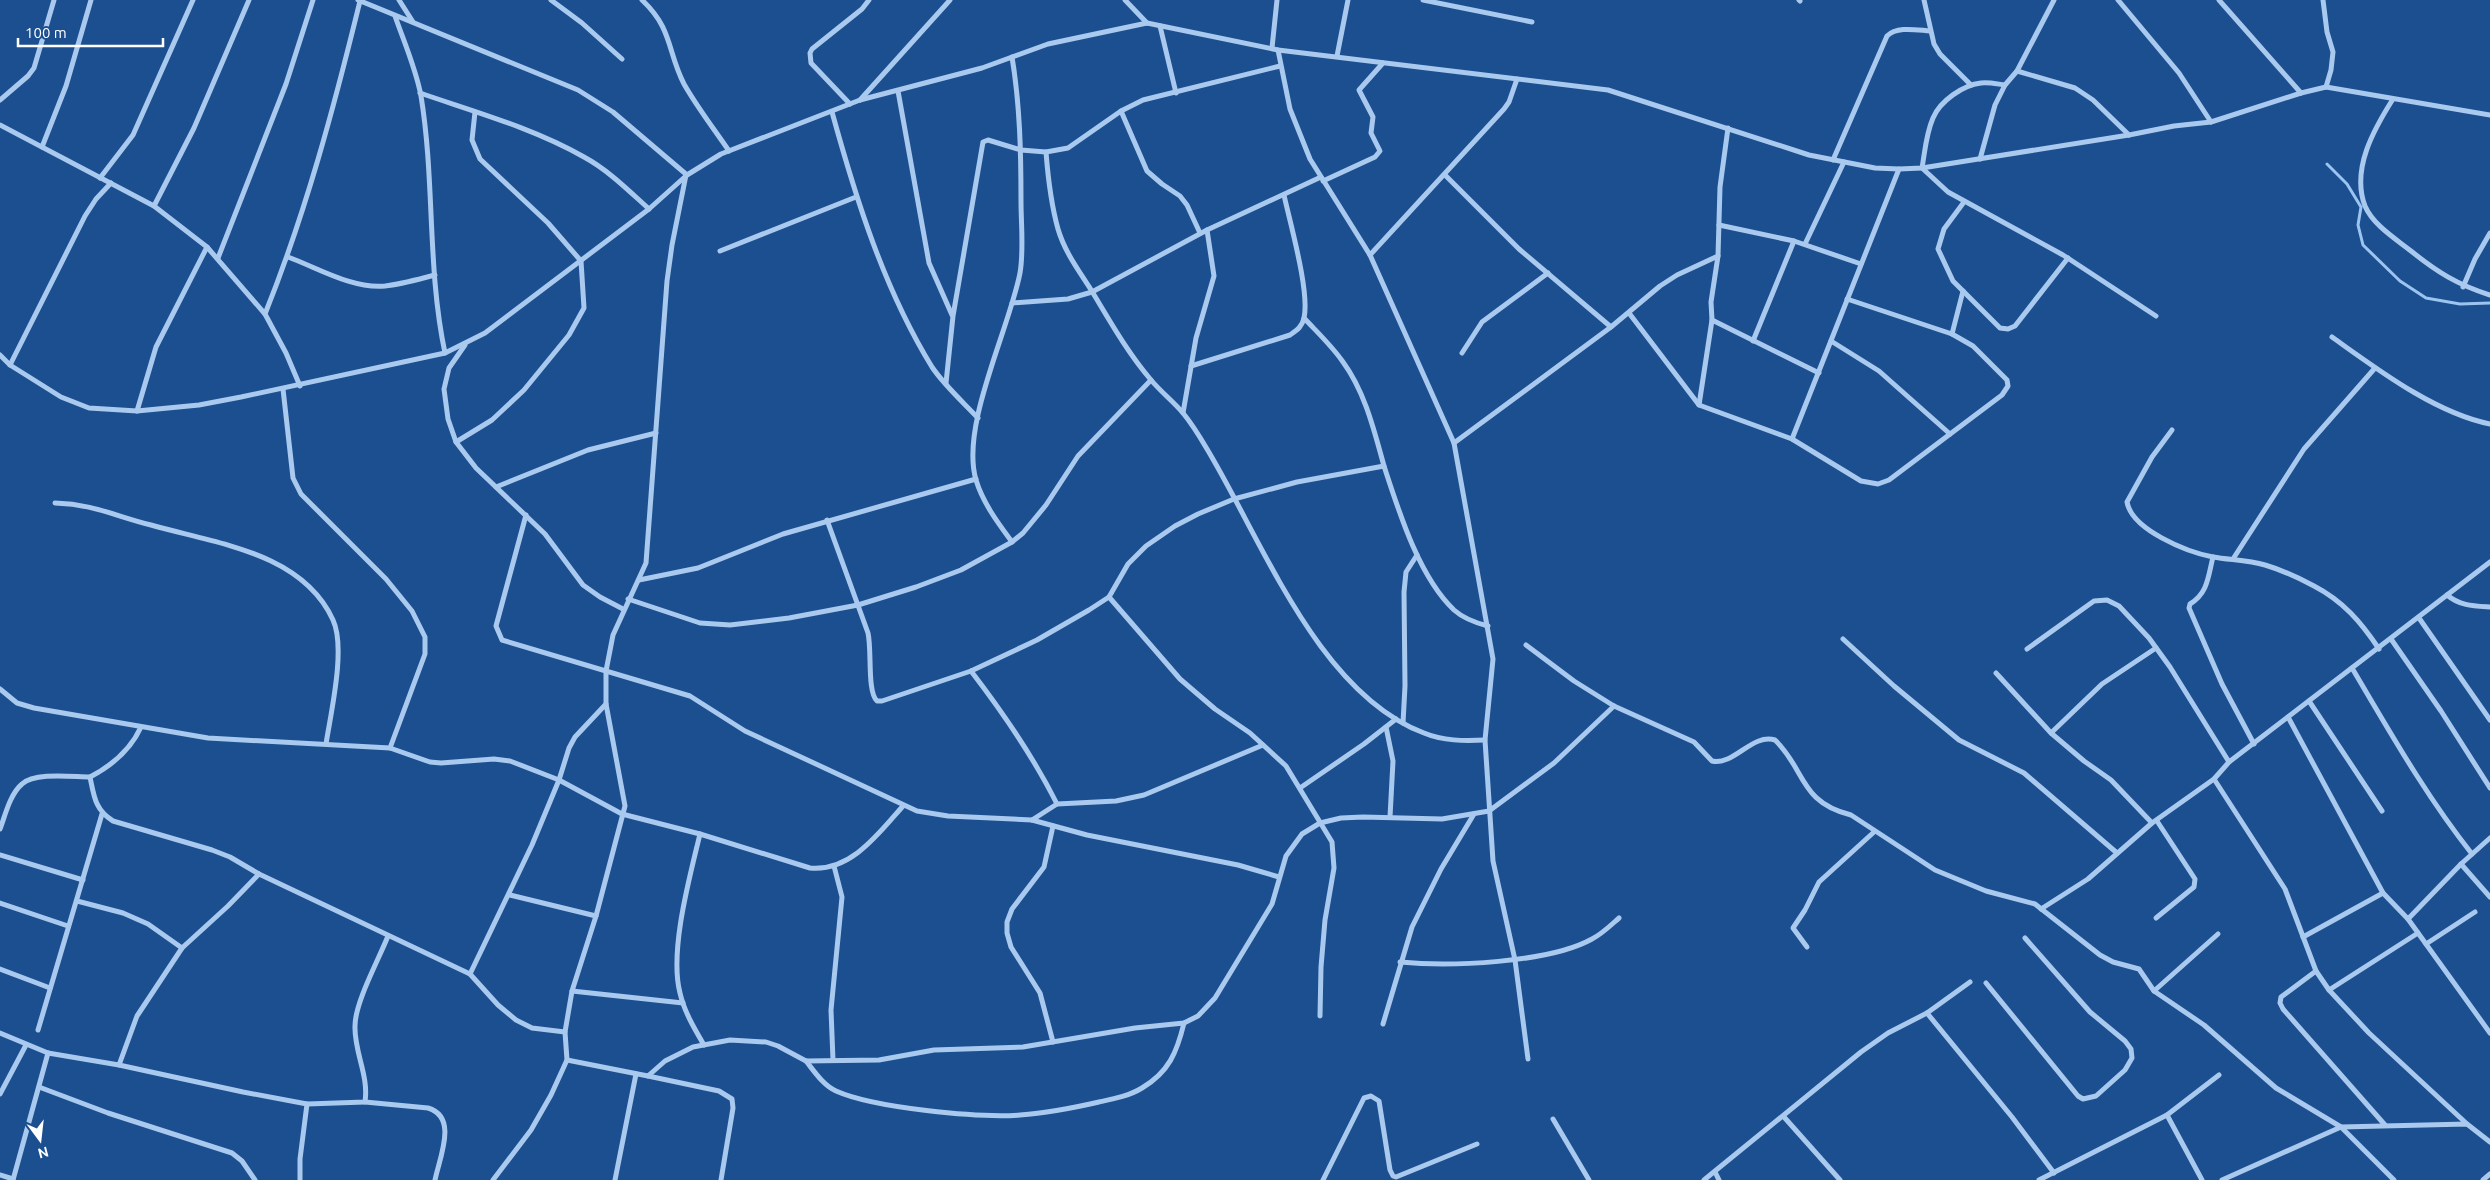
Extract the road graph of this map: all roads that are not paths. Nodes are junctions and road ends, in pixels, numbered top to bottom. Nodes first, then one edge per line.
1 (54, 0) edge
2 (91, 0) edge
3 (193, 0) edge
4 (241, 0) edge
5 (313, 0) edge
6 (359, 0) edge
7 (399, 0) edge
8 (551, 0) edge
9 (642, 0) edge
10 (869, 0) edge
11 (950, 0) edge
12 (1125, 0) edge
13 (1277, 0) edge
14 (1348, 0) edge
15 (1423, 0) edge
16 (1924, 0) edge
17 (2054, 0) edge
18 (2118, 0) edge
19 (2219, 0) edge
20 (2323, 0) edge
21 (248, 2) edge
22 (395, 16) junction
23 (413, 22) junction
24 (1532, 22) dead end
25 (1147, 23) junction
26 (1160, 26) junction
27 (1930, 31) junction
28 (1275, 49) junction
29 (1337, 56) junction
30 (1012, 57) junction
31 (622, 59) dead end
32 (1383, 63) junction
33 (1280, 66) junction
34 (2017, 71) junction
35 (1517, 79) junction
36 (1971, 85) junction
37 (2004, 85) junction
38 (2326, 87) junction
39 (898, 91) junction
40 (2301, 92) junction
41 (420, 93) junction
42 (1176, 93) junction
43 (2390, 98) junction
44 (0, 100) edge
45 (860, 100) junction
46 (850, 104) junction
47 (1121, 111) junction
48 (475, 112) junction
49 (832, 112) junction
50 (2490, 115) edge
51 (2211, 122) junction
52 (0, 125) edge
53 (1728, 128) junction
54 (2129, 135) junction
55 (42, 147) junction
56 (1021, 150) junction
57 (729, 151) junction
58 (1046, 152) junction
59 (1980, 159) junction
60 (1833, 160) junction
61 (1844, 162) junction
62 (1922, 168) junction
63 (1899, 169) junction
64 (687, 175) junction
65 (1445, 175) junction
66 (100, 178) junction
67 (1322, 179) junction
68 (111, 183) junction
69 (1284, 195) junction
70 (856, 196) junction
71 (1964, 202) junction
72 (154, 206) junction
73 (648, 209) junction
74 (1719, 225) junction
75 (1207, 230) junction
76 (1200, 233) junction
77 (2490, 233) edge
78 (1794, 241) junction
79 (1805, 244) junction
80 (207, 247) junction
81 (720, 251) dead end
82 (1370, 255) junction
83 (1718, 256) junction
84 (288, 257) junction
85 (218, 258) junction
86 (2068, 258) junction
87 (582, 261) junction
88 (1861, 264) junction
89 (1548, 273) junction
90 (435, 275) junction
91 (2463, 287) junction
92 (1964, 291) junction
93 (1092, 292) junction
94 (2490, 296) edge
95 (1846, 299) junction
96 (1012, 303) junction
97 (1629, 313) junction
98 (264, 314) junction
99 (952, 316) junction
100 (2156, 316) dead end
101 (1304, 318) junction
102 (1712, 320) junction
103 (1612, 328) junction
104 (1952, 334) junction
105 (2332, 337) dead end
106 (1831, 341) junction
107 (1753, 342) junction
108 (466, 344) junction
109 (445, 353) junction
110 (1462, 353) dead end
111 (0, 355) edge
112 (10, 365) junction
113 (1191, 366) junction
114 (2375, 368) junction
115 (1819, 373) junction
116 (1150, 380) junction
117 (946, 383) junction
118 (300, 386) junction
119 (283, 389) junction
120 (1699, 405) junction
121 (137, 411) junction
122 (1183, 413) junction
123 (978, 418) junction
124 (2490, 424) edge
125 (2172, 430) dead end
126 (656, 433) junction
127 (1950, 434) junction
128 (1792, 440) junction
129 (456, 442) junction
130 (1454, 443) junction
131 (1384, 466) junction
132 (976, 479) junction
133 (496, 487) junction
134 (1234, 499) junction
135 (55, 502) dead end
136 (526, 515) junction
137 (828, 520) junction
138 (1012, 542) junction
139 (1418, 555) junction
140 (2213, 557) junction
141 (2233, 559) junction
142 (2490, 562) edge
143 (639, 580) junction
144 (2447, 595) junction
145 (1109, 597) junction
146 (628, 599) junction
147 (858, 605) junction
148 (2490, 607) edge
149 (623, 609) junction
150 (2419, 618) junction
151 (1488, 626) junction
152 (1843, 639) dead end
153 (2391, 640) junction
154 (1526, 645) dead end
155 (2156, 648) junction
156 (2027, 649) dead end
157 (2379, 649) junction
158 (2352, 668) junction
159 (606, 671) junction
160 (971, 671) junction
161 (1996, 673) dead end
162 (0, 689) edge
163 (2309, 701) junction
164 (606, 704) junction
165 (1614, 706) junction
166 (2288, 717) junction
167 (1396, 719) junction
168 (2490, 720) edge
169 (1403, 723) junction
170 (1386, 726) junction
171 (141, 727) junction
172 (2051, 733) junction
173 (1485, 740) junction
174 (326, 744) junction
175 (2254, 744) junction
176 (1263, 745) junction
177 (390, 748) junction
178 (2230, 762) junction
179 (90, 777) junction
180 (559, 780) junction
181 (2214, 780) junction
182 (1300, 788) junction
183 (2490, 788) edge
184 (1057, 804) junction
185 (903, 806) junction
186 (1489, 810) junction
187 (2382, 811) dead end
188 (102, 814) junction
189 (622, 814) junction
190 (1474, 814) junction
191 (1390, 817) junction
192 (1032, 820) junction
193 (2154, 822) junction
194 (1320, 823) junction
195 (1053, 826) junction
196 (0, 829) edge
197 (1874, 832) junction
198 (700, 834) junction
199 (2490, 839) edge
200 (2118, 853) junction
201 (2472, 854) junction
202 (0, 856) edge
203 (2462, 864) junction
204 (834, 866) junction
205 (259, 874) junction
206 (1279, 877) junction
207 (83, 880) junction
208 (2383, 893) junction
209 (510, 895) junction
210 (2490, 897) edge
211 (77, 901) junction
212 (0, 903) edge
213 (2041, 909) junction
214 (2475, 912) dead end
215 (596, 916) junction
216 (1619, 918) dead end
217 (2156, 918) dead end
218 (2408, 919) junction
219 (68, 926) junction
220 (2418, 933) junction
221 (2218, 934) dead end
222 (388, 936) junction
223 (2303, 937) junction
224 (2025, 938) dead end
225 (2426, 944) junction
226 (1807, 946) dead end
227 (182, 948) junction
228 (1515, 960) junction
229 (1400, 962) junction
230 (0, 969) edge
231 (2316, 971) junction
232 (470, 974) junction
233 (1970, 982) dead end
234 (1986, 983) dead end
235 (50, 988) junction
236 (2329, 990) junction
237 (572, 991) junction
238 (2154, 991) junction
239 (683, 1003) junction
240 (1927, 1013) junction
241 (1320, 1016) dead end
242 (1184, 1023) junction
243 (1383, 1024) dead end
244 (38, 1030) dead end
245 (565, 1032) junction
246 (0, 1033) edge
247 (2490, 1033) edge
248 (1053, 1042) junction
249 (26, 1044) junction
250 (704, 1045) junction
251 (48, 1053) junction
252 (1528, 1059) dead end
253 (567, 1060) junction
254 (833, 1060) junction
255 (806, 1062) junction
256 (119, 1065) junction
257 (636, 1074) junction
258 (2219, 1075) dead end
259 (648, 1076) junction
260 (39, 1087) junction
261 (0, 1094) edge
262 (366, 1102) junction
263 (307, 1104) junction
264 (2167, 1115) junction
265 (1784, 1116) junction
266 (1553, 1119) dead end
267 (2385, 1124) junction
268 (2467, 1124) junction
269 (2341, 1127) junction
270 (2490, 1142) edge
271 (1477, 1144) dead end
272 (1715, 1172) junction
273 (2054, 1173) junction
274 (2490, 1174) edge
275 (0, 1175) edge
276 (13, 1180) edge
277 (255, 1180) edge
278 (300, 1180) edge
279 (436, 1180) edge
280 (493, 1180) edge
281 (615, 1180) edge
282 (721, 1180) edge
283 (1323, 1180) edge
284 (1589, 1180) edge
285 (1704, 1180) edge
286 (1719, 1180) edge
287 (1840, 1180) edge
288 (2039, 1180) edge
289 (2202, 1180) edge
290 (2222, 1180) edge
291 (2394, 1180) edge
292 (2483, 1180) edge

1 - 44 street
2 - 55 street
3 - 66 street
4 - 21 street
5 - 85 street
6 - 22 street
6 - 84 street
7 - 23 street
8 - 31 street
9 - 57 street
10 - 46 street
11 - 45 street
12 - 25 street
13 - 28 street
14 - 29 street
15 - 24 street
16 - 27 street
17 - 34 street
18 - 51 street
19 - 40 street
20 - 38 street
21 - 72 street
22 - 23 street
22 - 41 street
23 - 64 street
25 - 26 street
25 - 30 street
26 - 28 street
26 - 42 street
27 - 36 street
27 - 60 street
28 - 29 street
28 - 33 street
29 - 32 street
30 - 39 street
30 - 56 street
32 - 35 street
32 - 67 street
33 - 42 street
33 - 67 street
34 - 37 street
34 - 54 street
35 - 53 street
35 - 65 street
36 - 37 street
36 - 62 street
37 - 59 street
38 - 40 street
38 - 43 street
39 - 45 street
39 - 99 street
40 - 51 street
41 - 48 street
41 - 90 street
42 - 47 street
43 - 50 street
43 - 91 street
45 - 46 street
46 - 49 street
47 - 58 street
47 - 76 street
48 - 73 street
48 - 87 street
49 - 57 street
49 - 70 street
51 - 54 street
52 - 55 street
53 - 60 street
53 - 74 street
54 - 59 street
55 - 66 street
56 - 58 street
56 - 96 street
56 - 99 street
57 - 64 street
58 - 93 street
59 - 62 street
60 - 61 street
61 - 63 street
61 - 79 street
62 - 63 street
62 - 71 street
63 - 88 street
64 - 73 street
64 - 126 street
65 - 82 street
65 - 89 street
66 - 68 street
67 - 69 street
67 - 82 street
68 - 72 street
68 - 112 street
69 - 75 street
69 - 101 street
70 - 81 street
70 - 117 street
71 - 86 street
71 - 92 street
72 - 80 street
73 - 87 street
74 - 78 street
74 - 83 street
75 - 76 street
75 - 113 street
76 - 93 street
77 - 91 street
78 - 79 street
78 - 107 street
79 - 88 street
80 - 85 street
80 - 121 street
82 - 130 street
83 - 97 street
83 - 102 street
84 - 90 street
84 - 98 street
85 - 98 street
86 - 92 street
86 - 100 street
87 - 108 street
87 - 129 street
88 - 95 street
89 - 103 street
89 - 110 street
90 - 109 street
91 - 94 street
92 - 104 street
93 - 96 street
93 - 116 street
95 - 104 street
95 - 106 street
96 - 123 street
97 - 103 street
97 - 120 street
98 - 118 street
99 - 117 street
101 - 113 street
101 - 131 street
102 - 107 street
102 - 120 street
103 - 130 street
104 - 127 street
105 - 114 street
106 - 115 street
106 - 127 street
107 - 115 street
108 - 109 street
108 - 129 street
109 - 118 street
111 - 112 street
112 - 121 street
113 - 122 street
114 - 124 street
114 - 141 street
115 - 128 street
116 - 122 street
116 - 138 street
117 - 123 street
118 - 119 street
119 - 121 street
119 - 177 street
120 - 128 street
122 - 134 street
123 - 132 street
125 - 140 street
126 - 133 street
126 - 143 street
127 - 128 street
129 - 133 street
130 - 151 street
131 - 134 street
131 - 139 street
132 - 137 street
132 - 138 street
133 - 136 street
134 - 145 street
134 - 167 street
135 - 174 street
136 - 149 street
136 - 159 street
137 - 143 street
137 - 147 street
138 - 147 street
139 - 151 street
139 - 169 street
140 - 141 street
140 - 175 street
141 - 157 street
142 - 144 street
143 - 146 street
144 - 148 street
144 - 150 street
145 - 160 street
145 - 176 street
146 - 147 street
146 - 149 street
147 - 160 street
149 - 159 street
150 - 153 street
150 - 168 street
151 - 173 street
152 - 200 street
153 - 157 street
153 - 183 street
154 - 165 street
155 - 156 street
155 - 172 street
155 - 178 street
157 - 158 street
158 - 163 street
158 - 201 street
159 - 164 street
159 - 185 street
160 - 184 street
161 - 172 street
162 - 171 street
163 - 166 street
163 - 187 street
164 - 180 street
164 - 189 street
165 - 186 street
165 - 197 street
166 - 175 street
166 - 208 street
167 - 169 street
167 - 170 street
169 - 173 street
170 - 182 street
170 - 191 street
171 - 174 street
171 - 179 street
172 - 193 street
173 - 186 street
174 - 177 street
175 - 178 street
176 - 182 street
176 - 184 street
177 - 180 street
178 - 181 street
179 - 188 street
179 - 196 street
180 - 189 street
180 - 209 street
181 - 193 street
181 - 223 street
182 - 194 street
184 - 192 street
185 - 192 street
185 - 204 street
186 - 190 street
186 - 228 street
188 - 205 street
188 - 207 street
189 - 198 street
189 - 215 street
190 - 191 street
190 - 229 street
191 - 194 street
192 - 195 street
193 - 200 street
193 - 217 street
194 - 206 street
194 - 241 street
195 - 206 street
195 - 248 street
197 - 213 street
197 - 226 street
198 - 204 street
198 - 239 street
199 - 201 street
200 - 213 street
201 - 203 street
202 - 207 street
203 - 210 street
203 - 218 street
204 - 254 street
205 - 222 street
205 - 227 street
206 - 242 street
207 - 211 street
208 - 218 street
208 - 223 street
209 - 215 street
209 - 232 street
211 - 219 street
211 - 227 street
212 - 219 street
213 - 238 street
214 - 225 street
215 - 237 street
216 - 228 street
218 - 220 street
219 - 235 street
220 - 225 street
220 - 236 street
221 - 238 street
222 - 232 street
222 - 262 street
223 - 231 street
224 - 234 street
225 - 247 street
227 - 256 street
228 - 229 street
228 - 252 street
229 - 243 street
230 - 235 street
231 - 236 street
231 - 267 street
232 - 245 street
233 - 240 street
235 - 244 street
236 - 268 street
237 - 239 street
237 - 245 street
238 - 269 street
239 - 250 street
240 - 265 street
240 - 273 street
242 - 248 street
242 - 255 street
245 - 253 street
246 - 249 street
248 - 254 street
249 - 251 street
249 - 261 street
250 - 255 street
250 - 259 street
251 - 256 street
251 - 260 street
253 - 257 street
253 - 280 street
254 - 255 street
256 - 263 street
257 - 259 street
257 - 281 street
258 - 264 street
259 - 282 street
260 - 276 street
260 - 277 street
262 - 263 street
262 - 279 street
263 - 278 street
264 - 273 street
264 - 289 street
265 - 272 street
265 - 287 street
266 - 284 street
267 - 268 street
267 - 269 street
268 - 270 street
269 - 290 street
269 - 291 street
271 - 283 street
272 - 285 street
272 - 286 street
273 - 288 street
274 - 292 street
275 - 276 street

